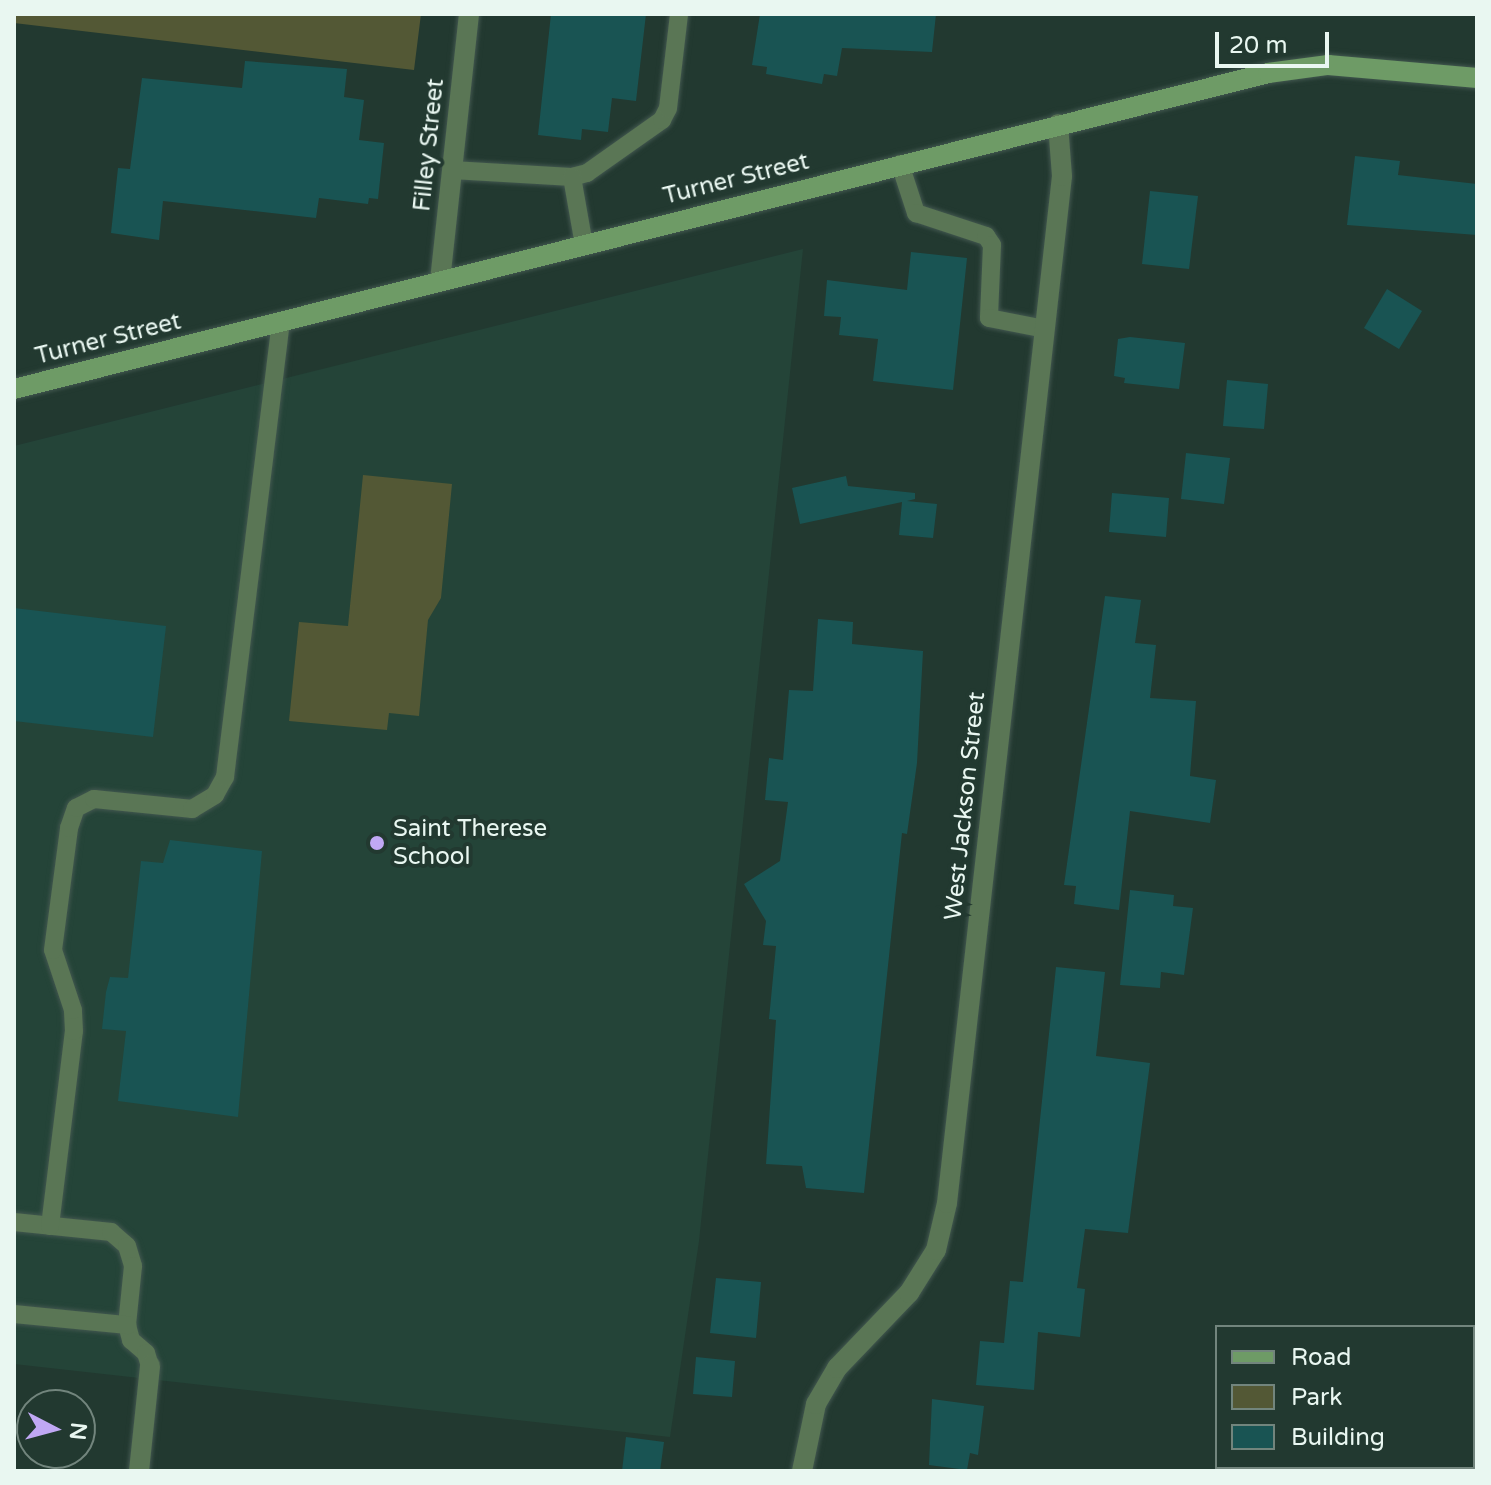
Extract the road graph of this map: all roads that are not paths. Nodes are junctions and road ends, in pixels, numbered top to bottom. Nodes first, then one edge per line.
1 (469, 14) edge
2 (679, 14) edge
3 (1477, 78) edge
4 (1058, 124) junction
5 (900, 164) junction
6 (452, 170) junction
7 (572, 177) junction
8 (584, 245) junction
9 (440, 281) junction
10 (281, 323) junction
11 (1045, 329) junction
12 (14, 389) edge
13 (14, 1222) edge
14 (50, 1226) junction
15 (14, 1314) edge
16 (127, 1325) junction
17 (150, 1366) joint
18 (139, 1471) edge
19 (802, 1471) edge

1 - 6 street, Filley Street
2 - 7 lane
3 - 4 street, Turner Street
4 - 5 street, Turner Street
4 - 11 street, West Jackson Street
5 - 8 street, Turner Street
5 - 11 lane
6 - 7 lane
6 - 9 street, Filley Street
7 - 8 lane
8 - 9 street, Turner Street
9 - 10 street, Turner Street
10 - 12 street, Turner Street
10 - 14 lane
11 - 19 street, West Jackson Street
13 - 14 lane
14 - 16 lane
15 - 16 lane
16 - 17 lane
17 - 18 street

